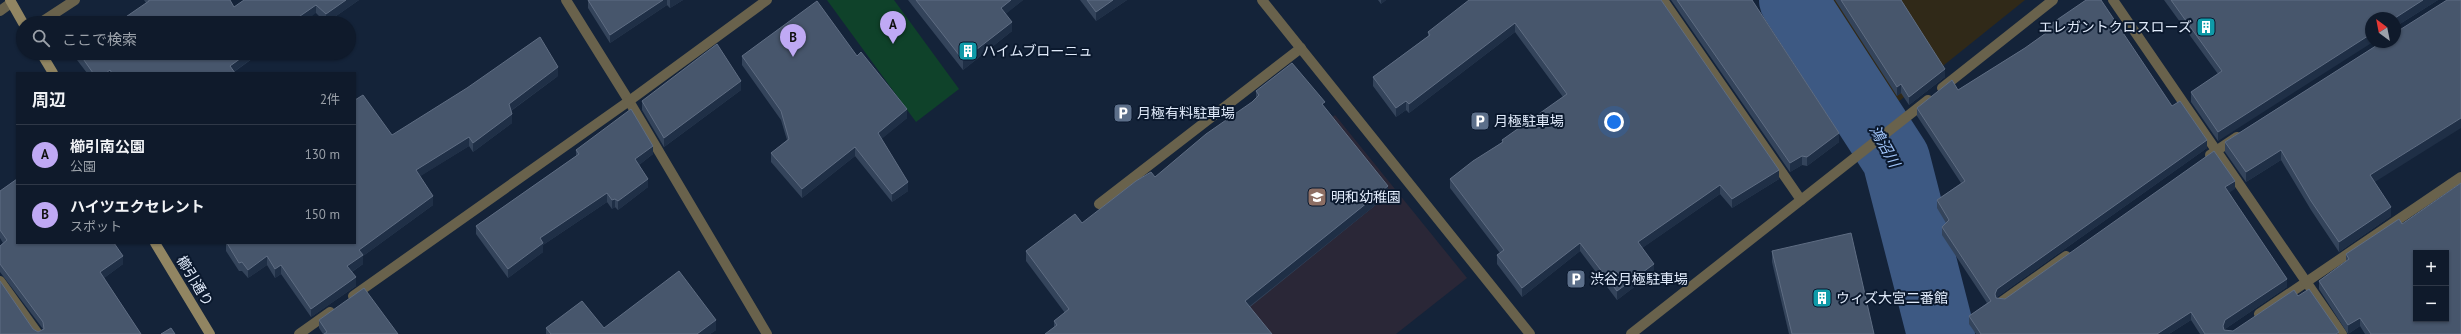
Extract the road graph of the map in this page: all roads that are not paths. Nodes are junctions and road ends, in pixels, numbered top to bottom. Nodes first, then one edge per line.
1 (75, 0) edge
2 (566, 0) edge
3 (766, 0) edge
4 (1663, 0) edge
5 (2053, 0) edge
6 (2113, 0) edge
7 (10, 1) edge
8 (1266, 1) edge
9 (0, 11) edge
10 (19, 16) edge
11 (51, 16) edge
12 (1301, 48) junction
13 (45, 60) edge
14 (52, 72) edge
15 (629, 101) junction
16 (2248, 130) edge
17 (2216, 150) junction
18 (2203, 160) edge
19 (2461, 177) edge
20 (1801, 200) junction
21 (1099, 204) dead end
22 (156, 244) edge
23 (2072, 251) edge
24 (0, 281) edge
25 (2306, 281) junction
26 (2001, 302) edge
27 (2248, 321) edge
28 (38, 334) edge
29 (210, 334) edge
30 (299, 334) edge
31 (767, 334) edge
32 (1530, 334) edge
33 (1631, 334) edge
34 (2342, 334) edge

1 - 11 street
2 - 15 street
3 - 15 street
4 - 20 street
5 - 20 street
6 - 17 street
7 - 9 street
7 - 10 street
8 - 12 street
12 - 21 street
12 - 32 street
13 - 14 street
15 - 30 street
15 - 31 street
16 - 17 street
17 - 18 street
17 - 25 street
19 - 25 street
20 - 33 street
22 - 29 street, 櫛引通り
23 - 26 street
24 - 28 street
25 - 27 street
25 - 34 street

